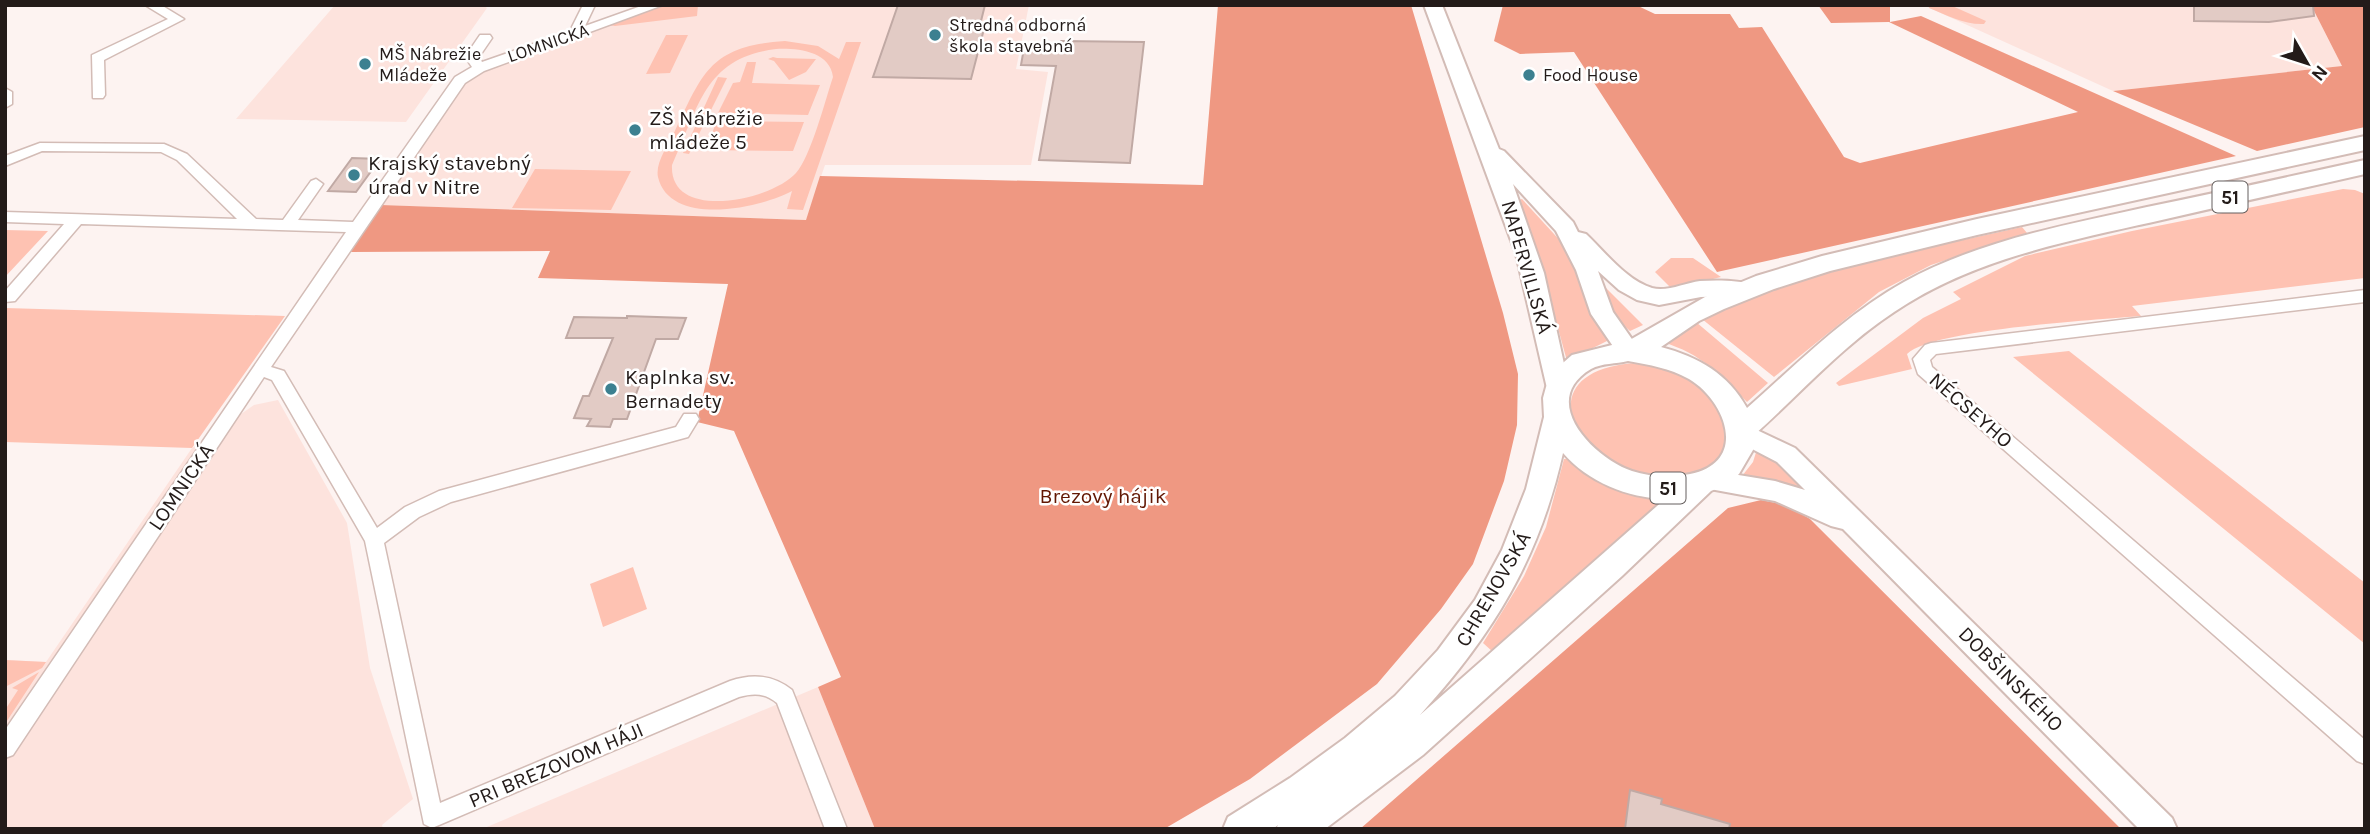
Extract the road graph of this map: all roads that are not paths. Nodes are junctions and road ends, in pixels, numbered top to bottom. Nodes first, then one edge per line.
1 (151, 5) edge
2 (589, 5) edge
3 (657, 5) edge
4 (1433, 5) edge
5 (580, 32) junction
6 (485, 38) dead end
7 (479, 68) junction
8 (5, 92) edge
9 (99, 95) dead end
10 (5, 104) edge
11 (2365, 144) edge
12 (1488, 145) junction
13 (5, 162) edge
14 (2365, 167) edge
15 (2275, 171) junction
16 (2321, 177) junction
17 (316, 184) dead end
18 (2365, 188) edge
19 (5, 217) edge
20 (77, 219) junction
21 (252, 224) junction
22 (287, 225) junction
23 (358, 227) junction
24 (1564, 227) junction
25 (1746, 290) junction
26 (2365, 296) edge
27 (9, 297) dead end
28 (1629, 352) junction
29 (260, 370) junction
30 (1558, 404) junction
31 (690, 419) dead end
32 (1740, 431) junction
33 (1704, 482) junction
34 (1861, 530) junction
35 (374, 540) junction
36 (5, 748) edge
37 (2365, 754) edge
38 (836, 829) edge
39 (1241, 829) edge
40 (1294, 829) edge
41 (2161, 829) edge

1 - 9 street
2 - 5 street
3 - 5 street, LOMNICKÁ
4 - 12 street, NAPERVILLSKÁ
5 - 7 street, LOMNICKÁ
6 - 7 street, LOMNICKÁ
7 - 23 street, LOMNICKÁ
8 - 10 street
11 - 15 main road, 51
12 - 24 street, NAPERVILLSKÁ
12 - 30 street, NAPERVILLSKÁ
13 - 21 street
14 - 16 main road, 51
15 - 16 main road, 51
15 - 25 main road, 51
15 - 32 main road, 51
16 - 18 main road
17 - 22 street
19 - 20 street
20 - 21 street
20 - 27 street
21 - 22 street
22 - 23 street
23 - 29 street, LOMNICKÁ
24 - 25 street
24 - 28 street, NAPERVILLSKÁ
25 - 28 main road, 51
26 - 37 street, NÉCSEYHO
28 - 30 main road, 51
28 - 32 main road, 51
29 - 35 street, PRI BREZOVOM HÁJI
29 - 36 street, LOMNICKÁ
30 - 33 main road, 51
30 - 39 main road, CHRENOVSKÁ / 51
31 - 35 street
32 - 33 main road, 51
32 - 34 street, DOBŠINSKÉHO
33 - 34 street, DOBŠINSKÉHO
33 - 40 main road, CHRENOVSKÁ / 51
34 - 41 street, DOBŠINSKÉHO
35 - 38 street, PRI BREZOVOM HÁJI

